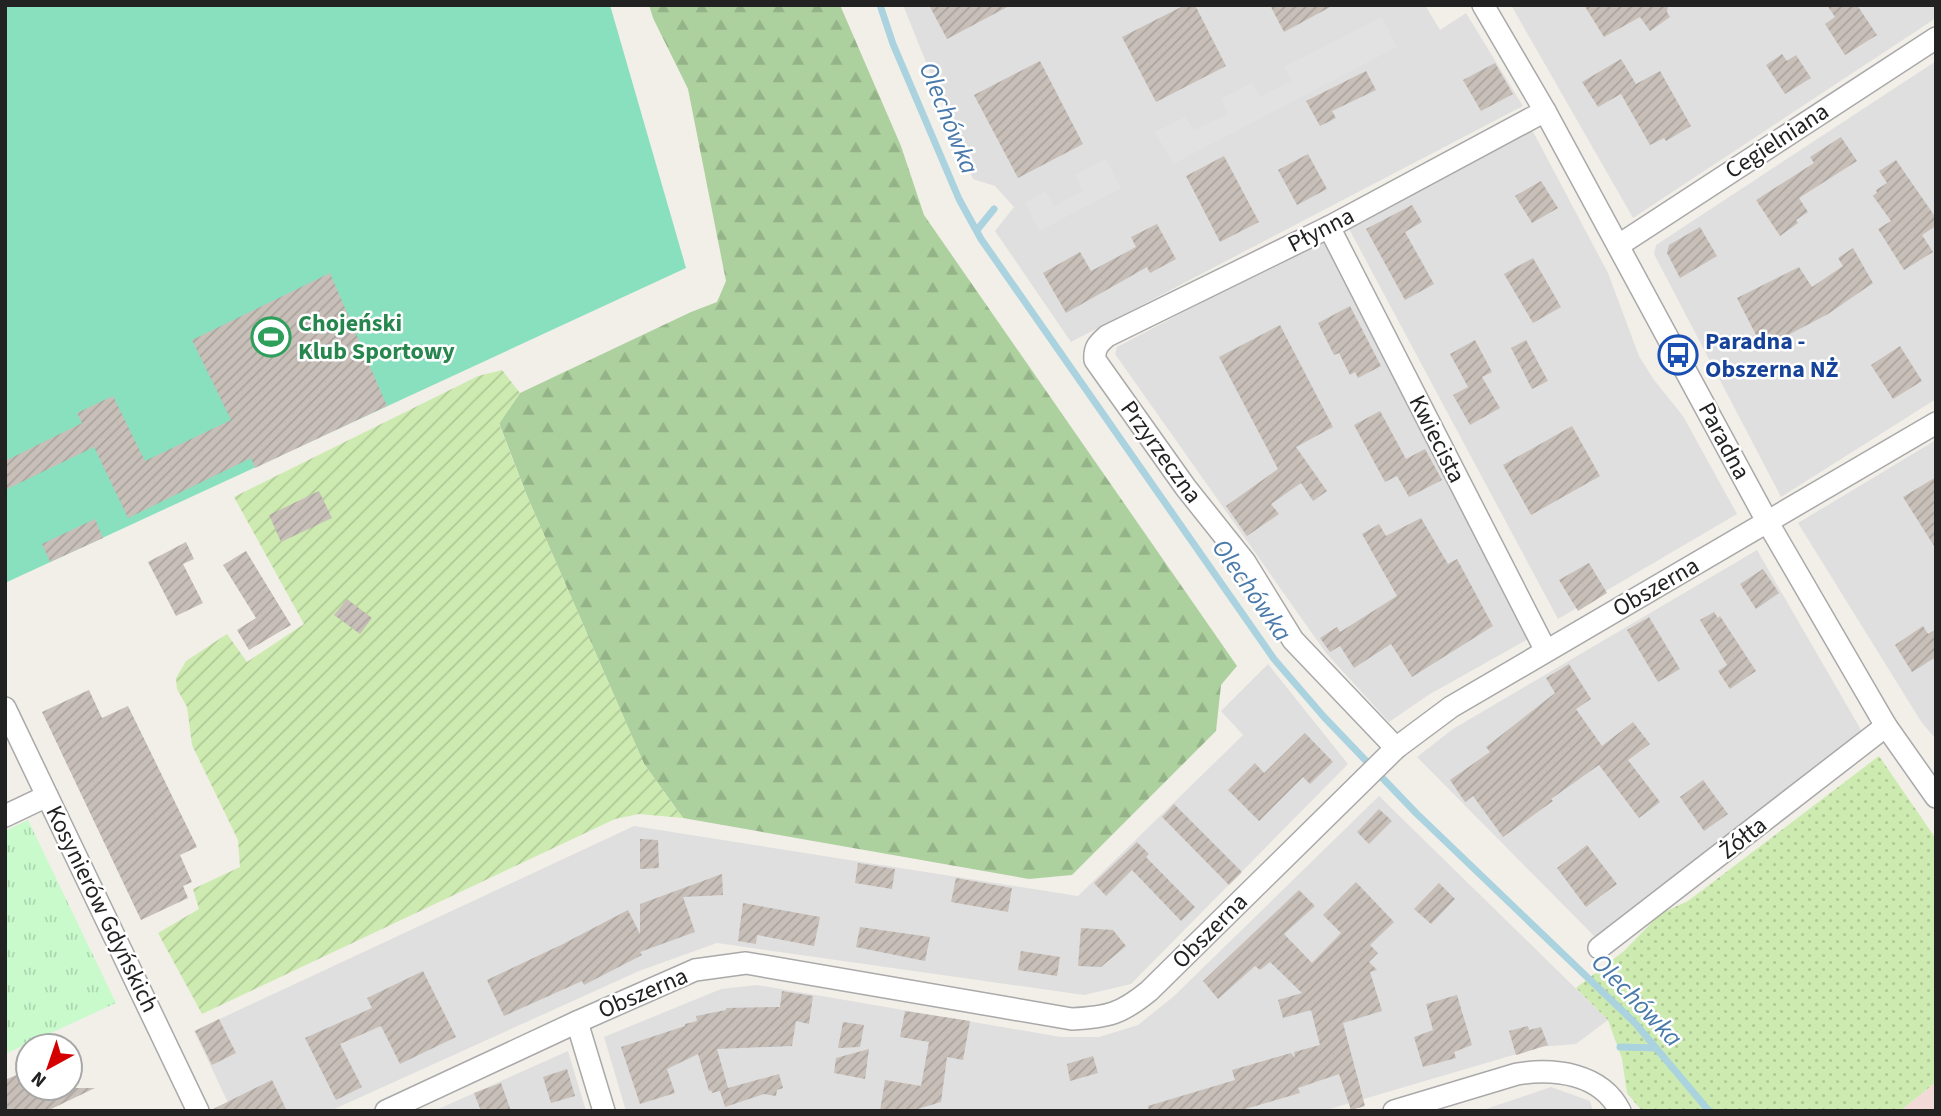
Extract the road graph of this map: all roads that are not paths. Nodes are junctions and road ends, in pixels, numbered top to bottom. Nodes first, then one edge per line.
1 (1483, 5) edge
2 (1936, 38) edge
3 (1545, 111) junction
4 (1329, 227) junction
5 (1619, 245) junction
6 (1097, 346) joint
7 (1936, 423) edge
8 (1768, 523) junction
9 (1546, 651) junction
10 (5, 708) edge
11 (1886, 726) junction
12 (1392, 753) junction
13 (47, 796) junction
14 (1936, 797) edge
15 (5, 816) edge
16 (1599, 948) dead end
17 (577, 1022) junction
18 (198, 1111) edge
19 (386, 1111) edge
20 (604, 1111) edge
21 (1394, 1111) edge
22 (1620, 1111) edge

1 - 3 street, Paradna
2 - 5 street, Cegielniana
3 - 4 street, Płynna
3 - 5 street, Paradna
4 - 6 street, Płynna
4 - 9 street, Kwiecista
5 - 8 street, Paradna
6 - 12 street, Przyrzeczna
7 - 8 street, Obszerna
8 - 9 street, Obszerna
8 - 11 street, Paradna
9 - 12 street, Obszerna
10 - 13 street, Kosynierów Gdyńskich
11 - 14 street, Paradna
11 - 16 street, Żółta
12 - 17 street, Obszerna
13 - 15 street
13 - 18 street, Kosynierów Gdyńskich
17 - 19 street, Obszerna
17 - 20 street
21 - 22 street

